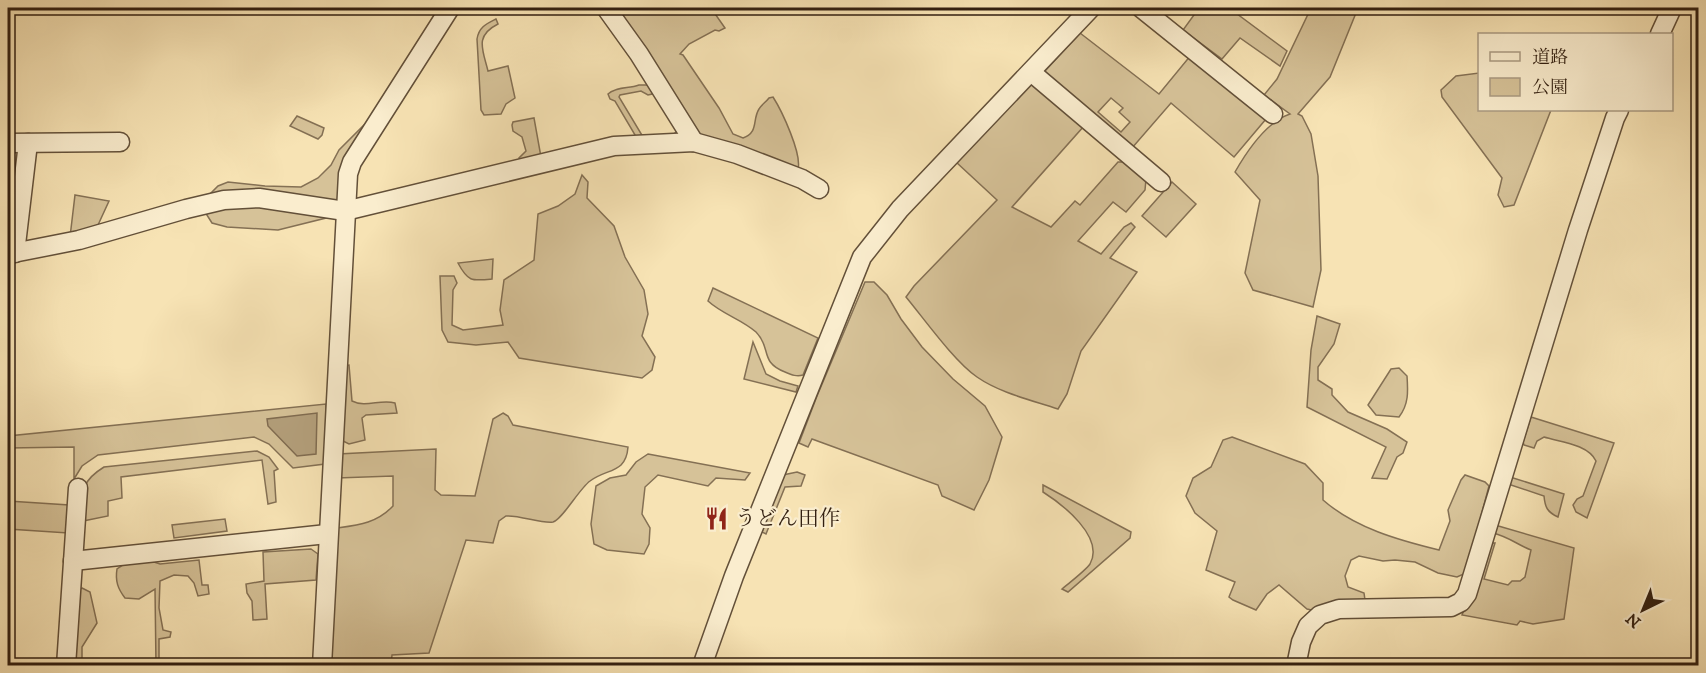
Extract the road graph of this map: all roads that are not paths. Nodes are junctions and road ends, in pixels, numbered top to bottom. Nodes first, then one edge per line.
1 (450, 8) edge
2 (606, 8) edge
3 (1091, 8) edge
4 (1141, 8) edge
5 (1672, 8) edge
6 (1660, 33) edge
7 (1031, 72) junction
8 (1618, 111) edge
9 (1273, 114) dead end
10 (120, 142) dead end
11 (694, 142) junction
12 (8, 143) edge
13 (28, 143) junction
14 (1161, 182) dead end
15 (819, 189) dead end
16 (345, 211) junction
17 (11, 254) edge
18 (78, 488) dead end
19 (327, 534) junction
20 (73, 561) junction
21 (66, 666) edge
22 (322, 666) edge
23 (702, 666) edge
24 (1296, 666) edge

1 - 16 street
2 - 11 street
3 - 7 street
4 - 9 street
5 - 6 street
7 - 14 street
7 - 23 street
8 - 24 street
10 - 13 street
11 - 15 street
11 - 16 street
12 - 13 street
13 - 17 street
16 - 17 street
16 - 19 street
18 - 20 street
19 - 20 street
19 - 22 street
20 - 21 street

